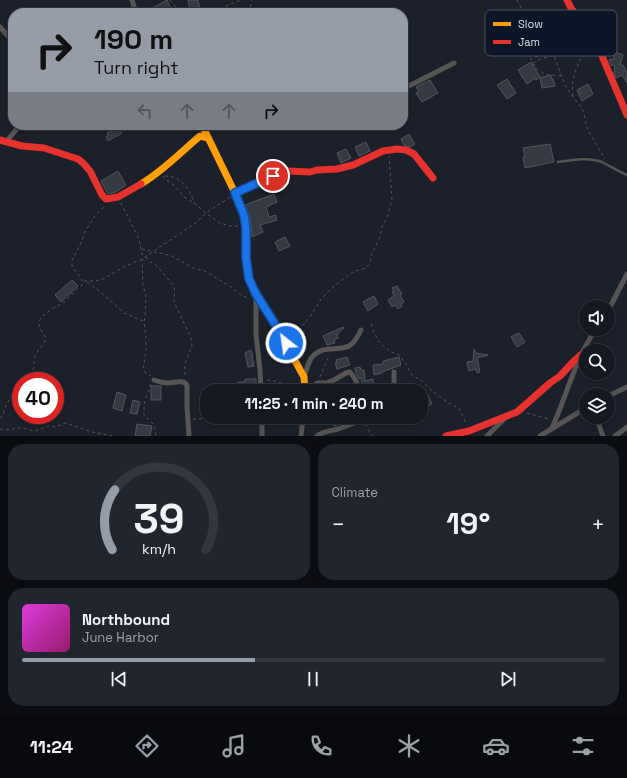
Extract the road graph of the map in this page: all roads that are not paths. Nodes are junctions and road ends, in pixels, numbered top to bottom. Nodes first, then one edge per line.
1 (567, 0) edge
2 (572, 10) edge
3 (0, 27) edge
4 (8, 36) edge
5 (603, 56) edge
6 (454, 63) dead end
7 (408, 86) edge
8 (627, 115) edge
9 (15, 130) edge
10 (206, 130) edge
11 (208, 138) junction
12 (3, 141) edge
13 (558, 162) dead end
14 (627, 175) edge
15 (433, 178) dead end
16 (235, 193) junction
17 (627, 274) edge
18 (256, 298) junction
19 (614, 300) edge
20 (361, 330) dead end
21 (579, 357) edge
22 (579, 361) edge
23 (394, 372) dead end
24 (304, 377) junction
25 (154, 380) road end
26 (260, 384) edge
27 (305, 384) edge
28 (316, 384) edge
29 (357, 384) edge
30 (394, 384) edge
31 (627, 387) edge
32 (615, 393) edge
33 (579, 412) edge
34 (508, 416) junction
35 (262, 424) edge
36 (302, 424) edge
37 (349, 424) edge
38 (598, 424) edge
39 (552, 428) junction
40 (627, 428) edge
41 (189, 436) edge
42 (262, 436) edge
43 (301, 436) edge
44 (317, 436) edge
45 (446, 436) edge
46 (487, 436) edge
47 (540, 436) edge
48 (602, 436) edge
49 (615, 436) edge

1 - 2 street
3 - 4 street
5 - 8 street
6 - 7 street
9 - 12 street
10 - 11 street
11 - 12 street
11 - 16 street
13 - 14 lane
15 - 16 street
16 - 18 street
17 - 19 street
18 - 24 street
18 - 26 street
20 - 24 street
21 - 34 street
22 - 39 street
23 - 30 street
24 - 27 street
25 - 41 street
28 - 29 street
31 - 32 street
33 - 39 street
34 - 45 street
34 - 46 street
35 - 42 street
36 - 43 street
37 - 44 street
38 - 48 street
39 - 47 street
40 - 49 street

